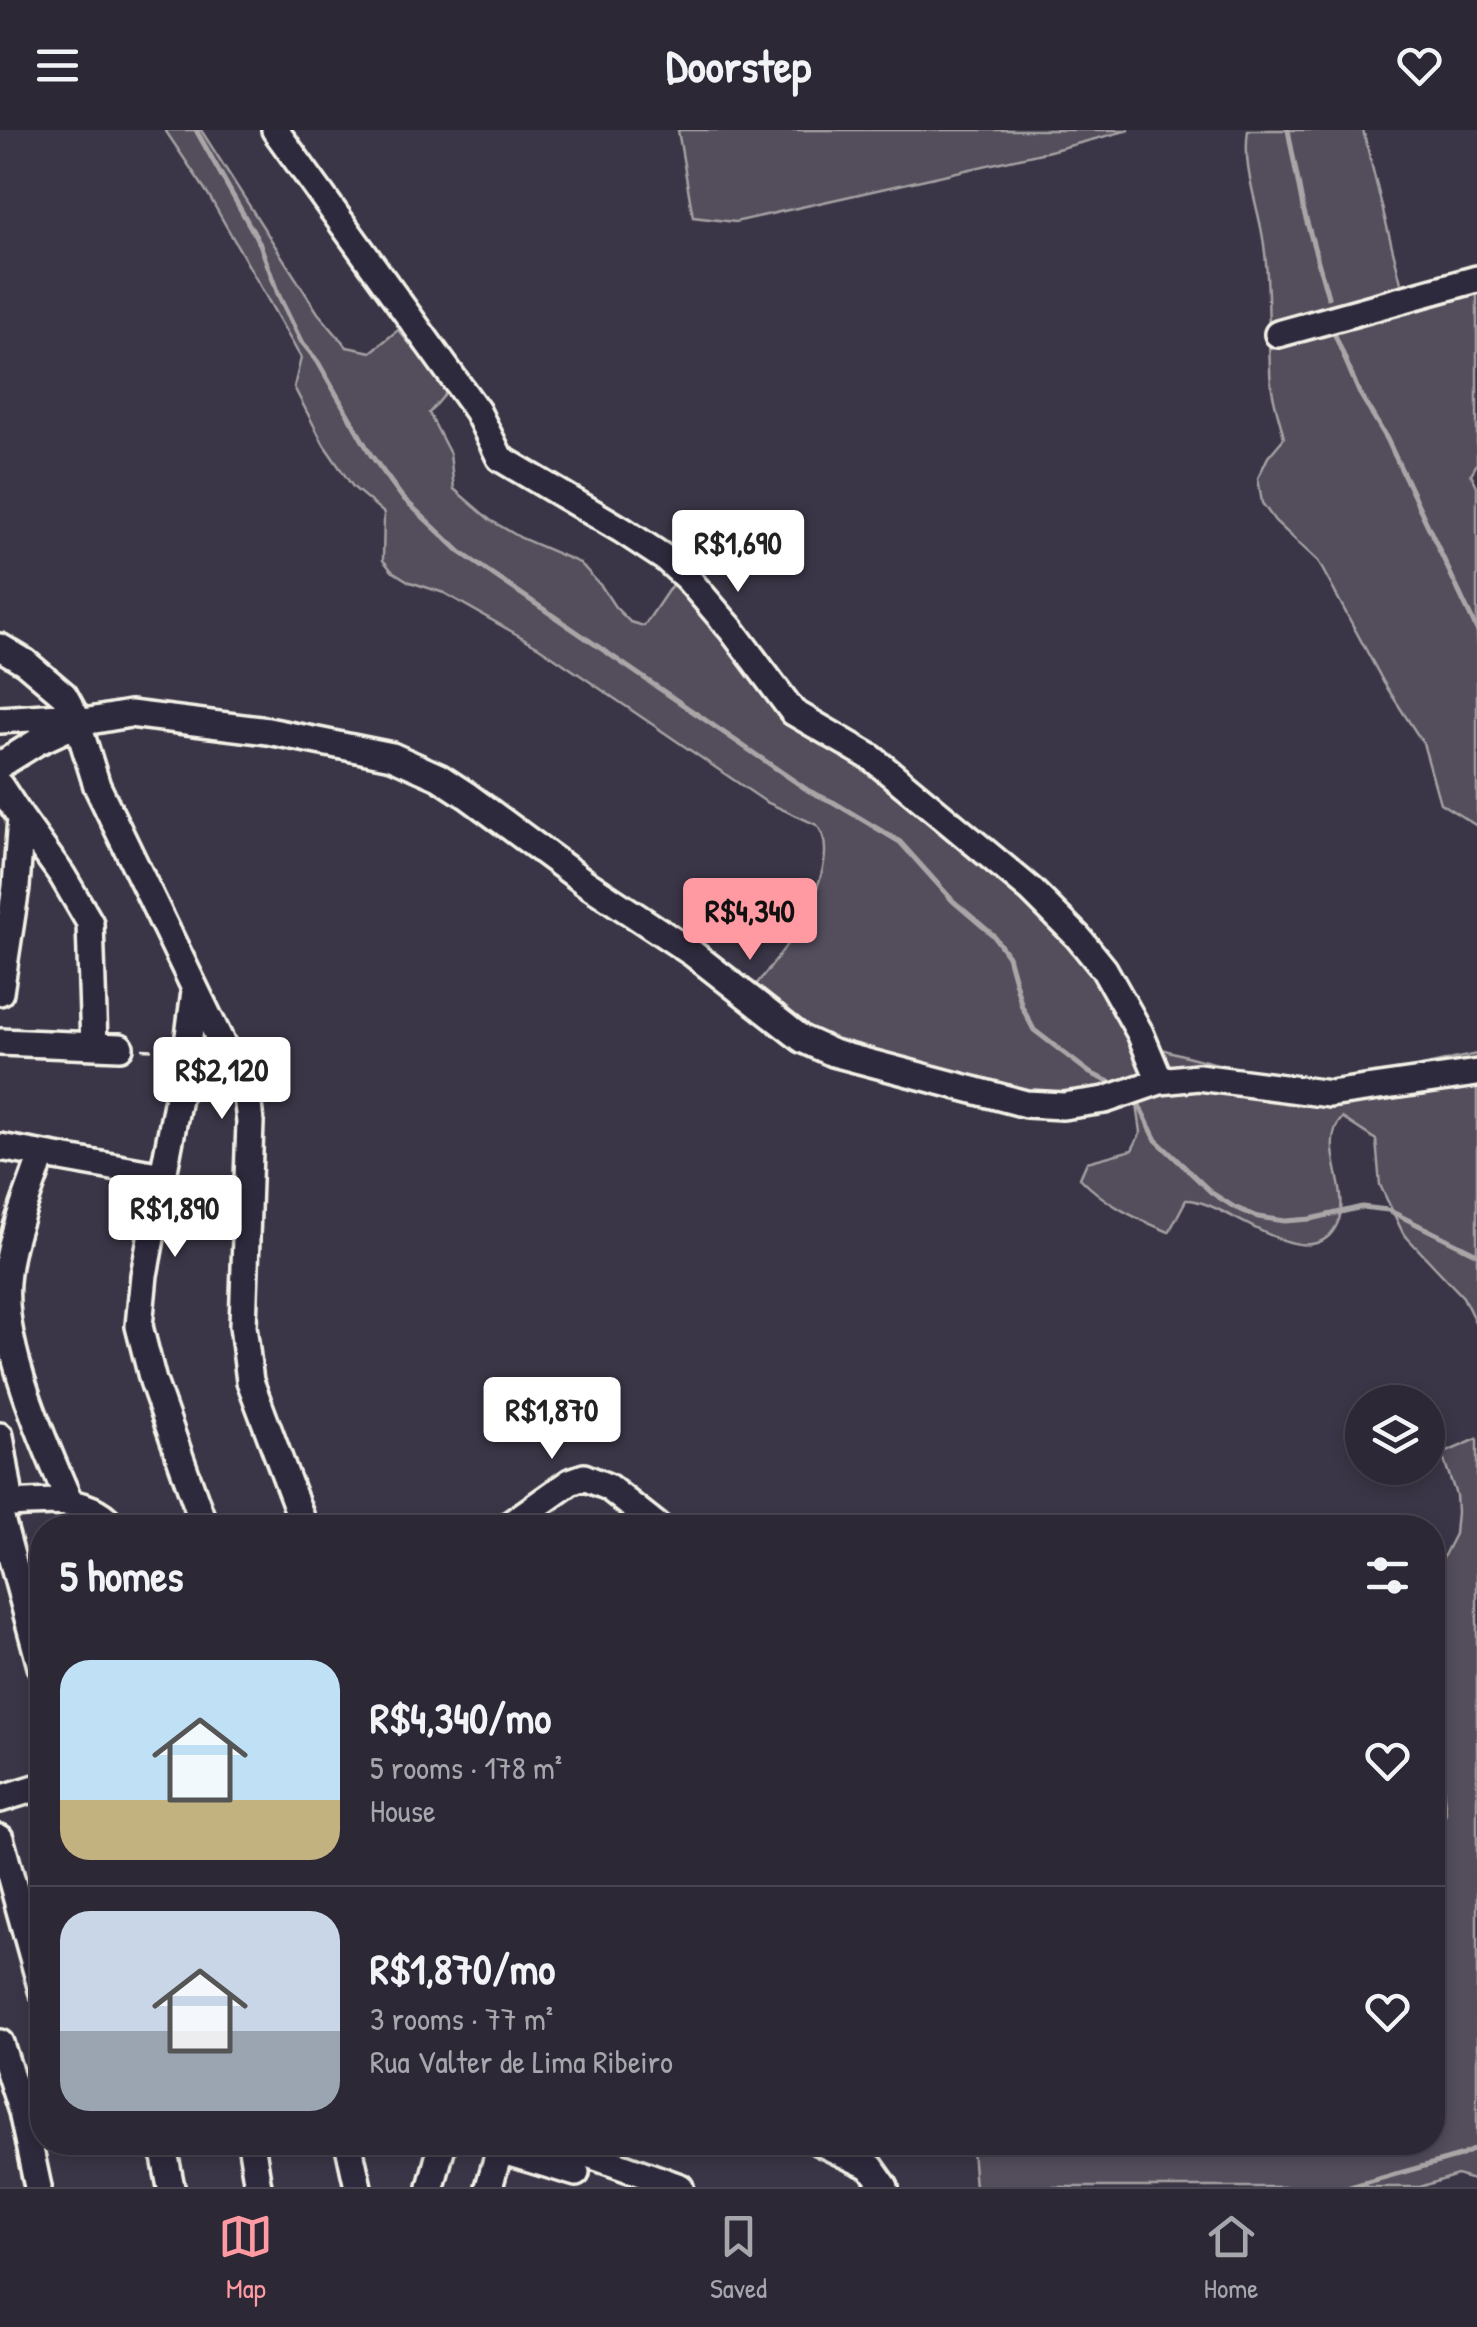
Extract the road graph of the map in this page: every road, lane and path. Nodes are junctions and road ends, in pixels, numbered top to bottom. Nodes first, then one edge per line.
1 (275, 130) edge
2 (1477, 279) edge
3 (1278, 334) dead end
4 (0, 647) edge
5 (76, 719) junction
6 (0, 720) edge
7 (0, 764) edge
8 (0, 786) edge
9 (21, 818) junction
10 (195, 991) junction
11 (0, 992) edge
12 (0, 1042) edge
13 (94, 1046) junction
14 (120, 1048) joint
15 (187, 1051) junction
16 (1477, 1073) edge
17 (1160, 1080) junction
18 (0, 1147) edge
19 (42, 1156) junction
20 (163, 1176) junction
21 (0, 1436) edge
22 (82, 1505) junction
23 (4, 1508) edge
24 (96, 1515) edge
25 (199, 1515) edge
26 (300, 1515) edge
27 (523, 1515) edge
28 (644, 1515) edge
29 (30, 1619) edge
30 (30, 1790) edge
31 (0, 1799) edge
32 (0, 1838) edge
33 (30, 1947) edge
34 (2, 2053) edge
35 (30, 2150) edge
36 (31, 2155) edge
37 (165, 2155) edge
38 (253, 2155) edge
39 (351, 2155) edge
40 (439, 2155) edge
41 (498, 2155) edge
42 (540, 2155) edge
43 (846, 2155) edge
44 (579, 2164) edge
45 (38, 2187) edge
46 (171, 2187) edge
47 (258, 2187) edge
48 (358, 2187) edge
49 (431, 2187) edge
50 (489, 2187) edge
51 (680, 2187) edge
52 (885, 2187) edge

1 - 17 street
2 - 3 street
4 - 5 street
5 - 6 street
5 - 7 street
5 - 10 street
5 - 17 street
8 - 9 street
9 - 11 street
9 - 13 street
10 - 15 street
10 - 26 street
12 - 13 street
13 - 14 street
14 - 15 path
15 - 20 street
16 - 17 street
18 - 19 street
19 - 20 street
19 - 22 street
20 - 25 street
21 - 23 street
22 - 23 street
22 - 24 street
23 - 29 street
27 - 28 street
30 - 31 street
32 - 33 street
34 - 35 street
36 - 45 street
37 - 46 street
38 - 47 street
39 - 48 street
40 - 49 street
41 - 50 street
42 - 44 street
43 - 52 street
44 - 51 street

